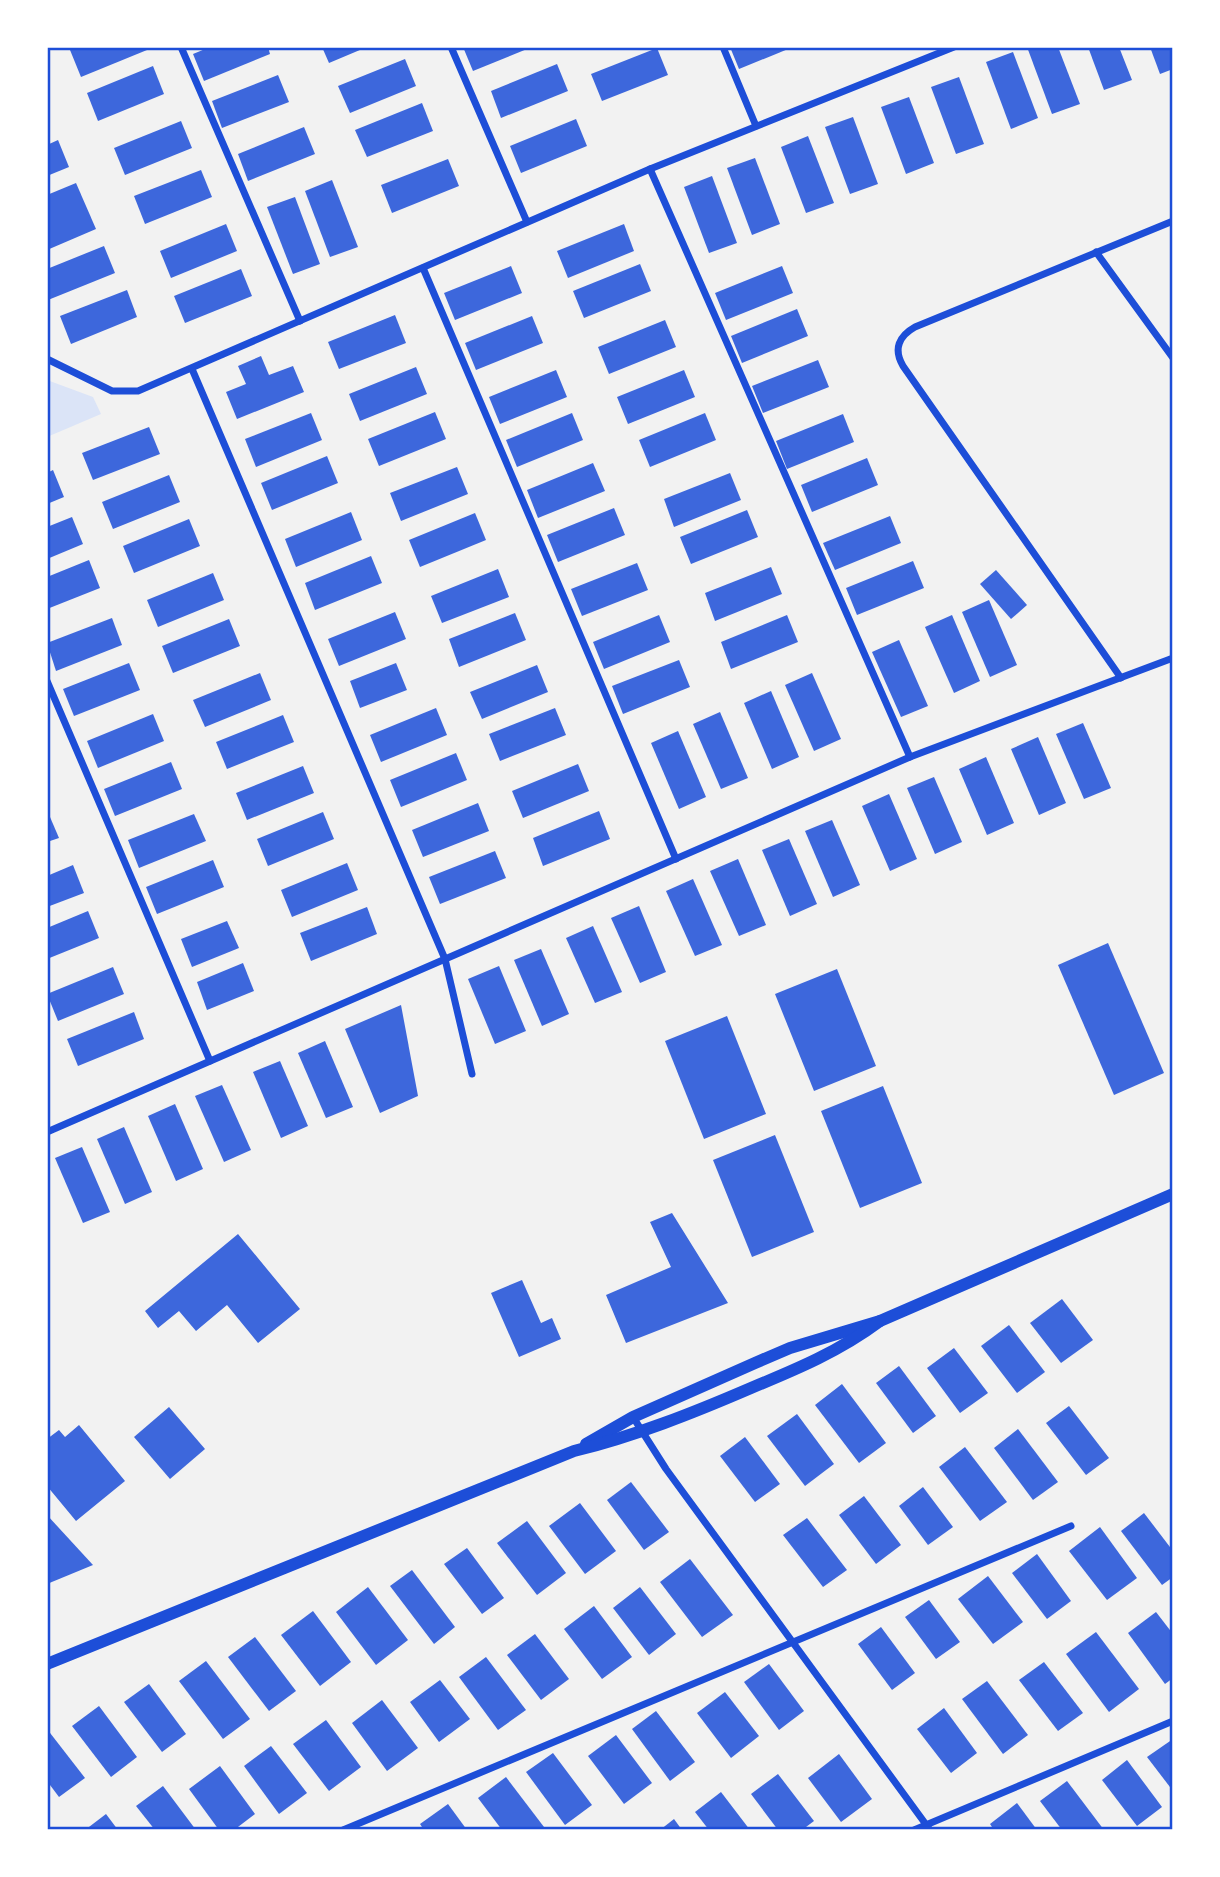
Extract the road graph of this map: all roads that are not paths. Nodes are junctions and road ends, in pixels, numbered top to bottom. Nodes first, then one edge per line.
1 (181, 47) edge
2 (452, 47) edge
3 (723, 47) edge
4 (954, 47) edge
5 (756, 126) junction
6 (650, 169) junction
7 (1173, 221) edge
8 (527, 222) junction
9 (1096, 252) junction
10 (423, 268) junction
11 (300, 321) junction
12 (1173, 358) edge
13 (47, 359) edge
14 (192, 369) junction
15 (1173, 658) edge
16 (1121, 678) junction
17 (47, 681) edge
18 (911, 757) junction
19 (676, 859) junction
20 (445, 959) junction
21 (210, 1061) junction
22 (472, 1074) dead end
23 (47, 1132) edge
24 (1173, 1194) edge
25 (880, 1321) junction
26 (633, 1417) junction
27 (643, 1432) junction
28 (574, 1451) junction
29 (1071, 1525) dead end
30 (792, 1642) junction
31 (47, 1664) edge
32 (1173, 1721) edge
33 (928, 1827) edge
34 (343, 1830) edge
35 (915, 1830) edge

1 - 11 street
2 - 8 street
3 - 5 street
4 - 5 street
5 - 6 street
6 - 8 street
6 - 18 street
7 - 9 street
8 - 10 street
9 - 12 street
9 - 16 street
10 - 11 street
10 - 19 street
11 - 14 street
13 - 14 street
14 - 20 street
15 - 16 street
16 - 18 street
17 - 21 street
18 - 19 street
19 - 20 street
20 - 21 street
20 - 22 street
21 - 23 street
24 - 25 street
25 - 26 street
25 - 27 street
26 - 27 street
26 - 28 street
27 - 28 street
27 - 30 street
28 - 31 street
29 - 30 street
30 - 33 street
30 - 34 street
32 - 33 street
33 - 35 street

